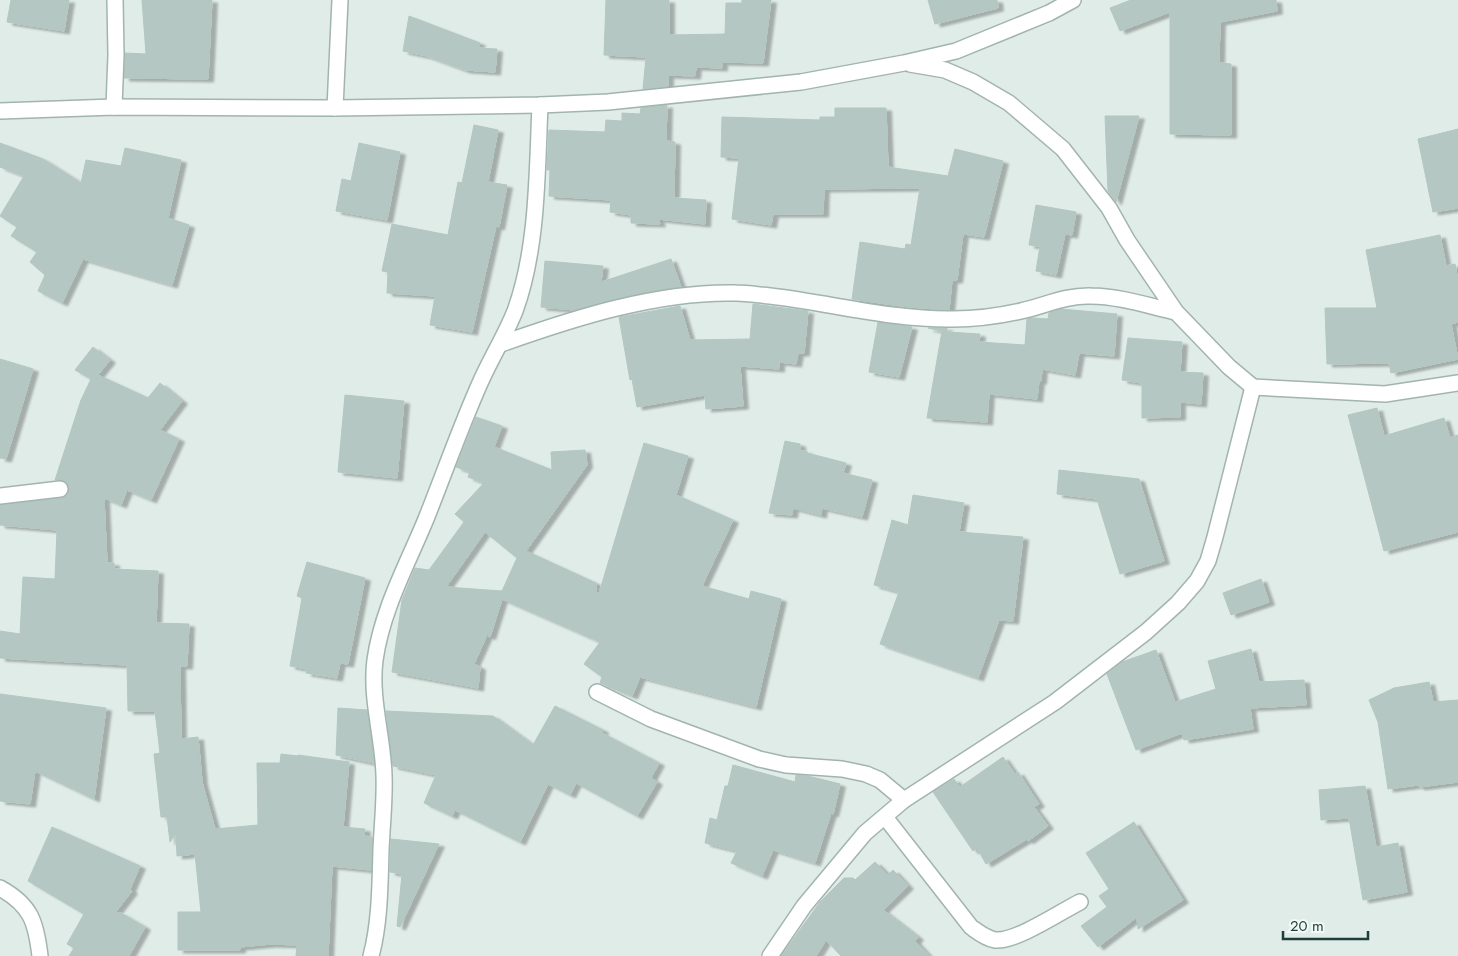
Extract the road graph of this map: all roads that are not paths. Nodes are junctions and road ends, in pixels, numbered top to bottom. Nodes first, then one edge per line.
1 (115, 0) edge
2 (340, 0) edge
3 (1073, 0) edge
4 (904, 63) junction
5 (540, 105) junction
6 (114, 108) junction
7 (335, 108) junction
8 (0, 111) edge
9 (1176, 312) junction
10 (501, 344) junction
11 (1458, 383) edge
12 (1253, 387) junction
13 (60, 489) dead end
14 (0, 496) edge
15 (596, 692) dead end
16 (904, 800) junction
17 (885, 817) junction
18 (0, 888) edge
19 (1080, 902) dead end
20 (40, 956) edge
21 (371, 956) edge
22 (770, 956) edge

1 - 6 street
2 - 7 street
3 - 4 street
4 - 5 street
4 - 9 street
5 - 7 street
5 - 10 street
6 - 7 street
6 - 8 street
9 - 10 street
9 - 12 street
10 - 21 street
11 - 12 street
12 - 16 street
13 - 14 street
15 - 16 street
16 - 17 street
17 - 19 street
17 - 22 street
18 - 20 street

